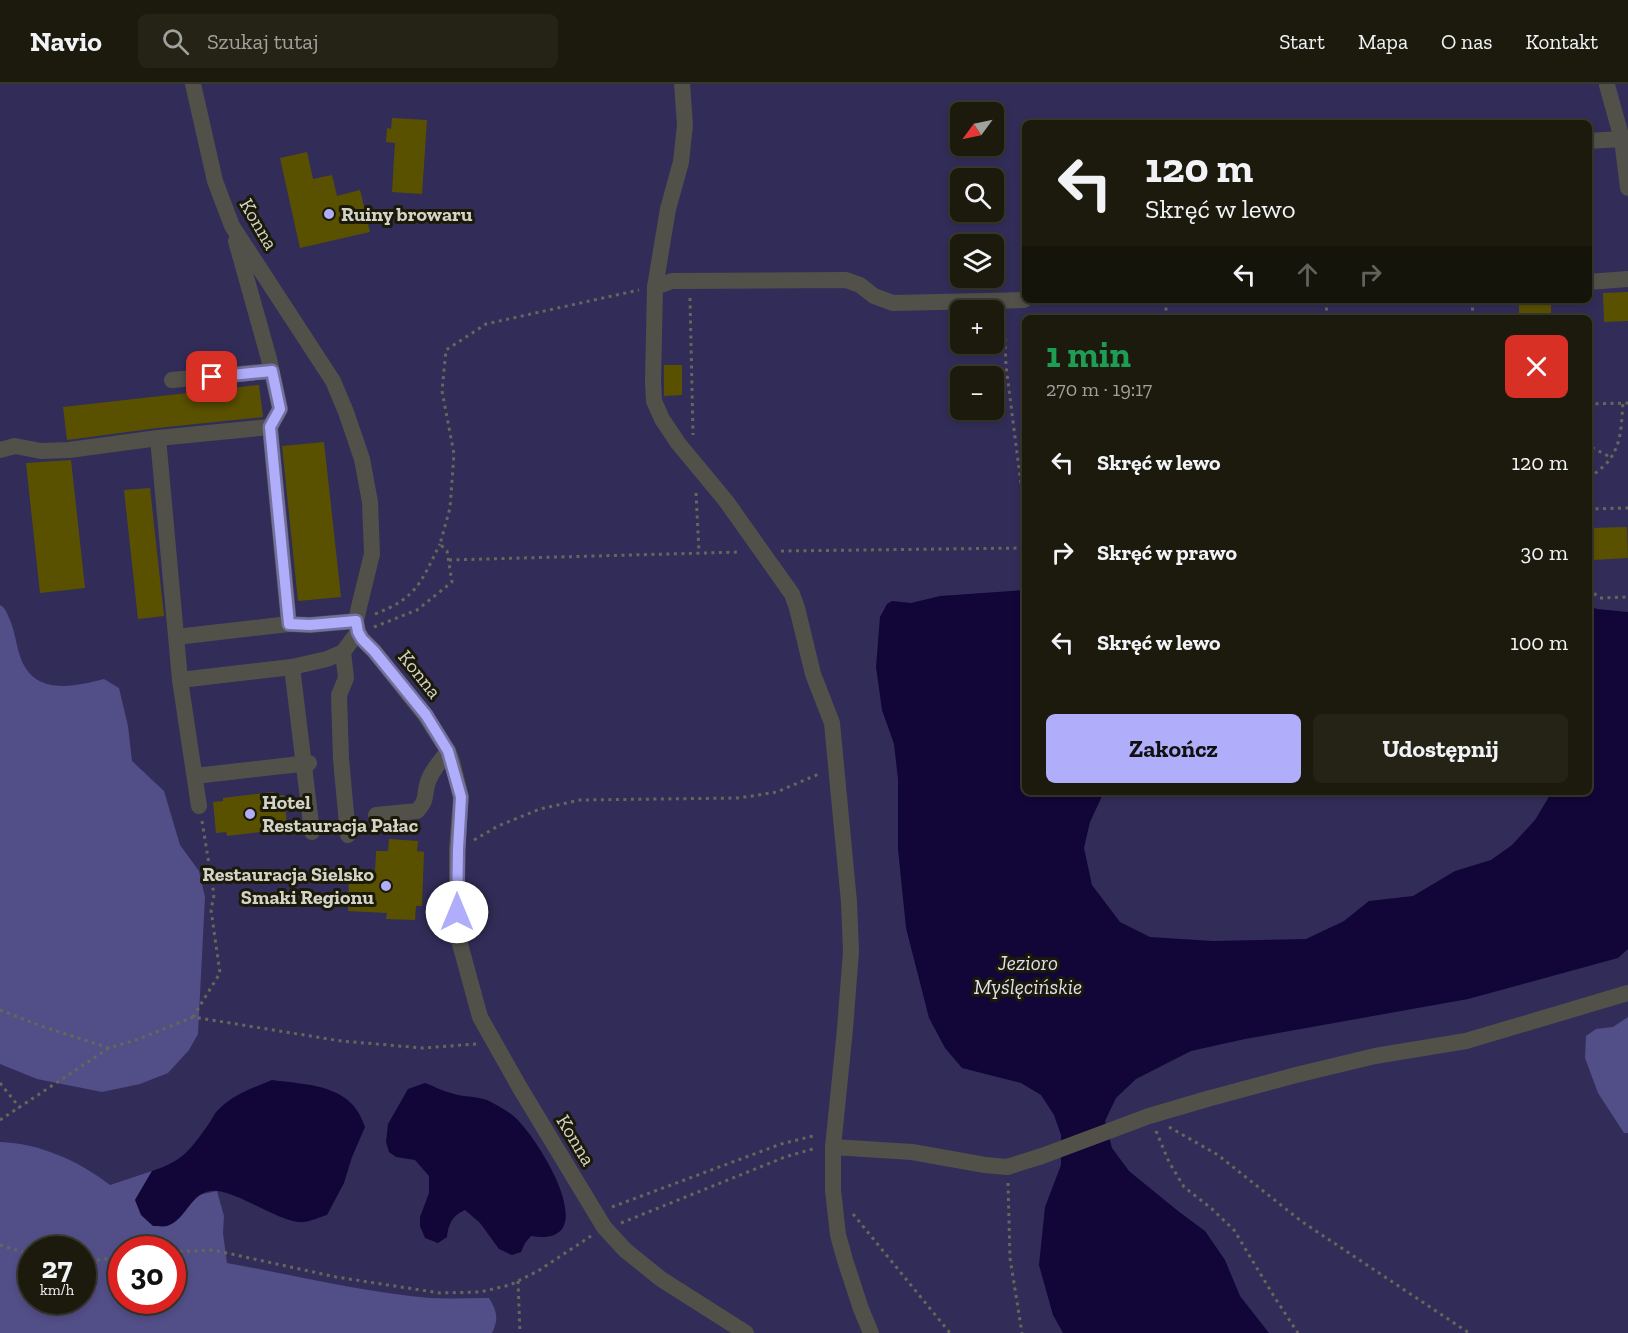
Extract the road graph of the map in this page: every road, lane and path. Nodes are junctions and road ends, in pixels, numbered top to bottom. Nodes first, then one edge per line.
1 (193, 84) edge
2 (682, 84) edge
3 (1607, 85) edge
4 (1622, 139) junction
5 (1592, 141) edge
6 (1628, 188) edge
7 (232, 226) junction
8 (1628, 279) edge
9 (690, 281) junction
10 (1592, 282) edge
11 (655, 287) junction
12 (1022, 300) edge
13 (1004, 301) edge
14 (950, 302) edge
15 (1004, 334) edge
16 (272, 371) junction
17 (172, 381) dead end
18 (1623, 403) junction
19 (1628, 403) edge
20 (1592, 404) edge
21 (270, 427) junction
22 (158, 438) junction
23 (1592, 447) edge
24 (0, 450) edge
25 (1612, 458) junction
26 (694, 462) junction
27 (1592, 475) edge
28 (1022, 492) edge
29 (1628, 508) edge
30 (1592, 509) edge
31 (440, 544) junction
32 (699, 552) dead end
33 (479, 558) dead end
34 (449, 560) junction
35 (1592, 592) edge
36 (1628, 597) edge
37 (391, 622) dead end
38 (289, 624) junction
39 (357, 626) junction
40 (176, 638) junction
41 (343, 652) junction
42 (292, 667) junction
43 (180, 680) junction
44 (448, 751) junction
45 (306, 763) junction
46 (836, 766) junction
47 (195, 776) junction
48 (199, 806) joint
49 (376, 815) dead end
50 (312, 832) dead end
51 (348, 835) dead end
52 (458, 849) junction
53 (1628, 993) edge
54 (0, 1010) edge
55 (193, 1017) junction
56 (496, 1043) junction
57 (109, 1048) junction
58 (0, 1083) edge
59 (20, 1108) junction
60 (1149, 1116) junction
61 (0, 1120) edge
62 (834, 1140) junction
63 (1007, 1167) junction
64 (833, 1190) junction
65 (606, 1226) junction
66 (0, 1245) edge
67 (18, 1251) edge
68 (186, 1251) edge
69 (518, 1281) junction
70 (520, 1333) edge
71 (746, 1333) edge
72 (872, 1333) edge
73 (950, 1333) edge
74 (1022, 1333) edge
75 (1298, 1333) edge
76 (1469, 1333) edge

1 - 7 street, Konna
2 - 11 street
3 - 4 street
4 - 5 street
4 - 6 street
7 - 16 street
7 - 39 street, Konna
8 - 10 street
9 - 11 street
9 - 14 street
9 - 26 path
11 - 26 street
11 - 31 path
12 - 13 street
15 - 28 path
16 - 17 street
16 - 21 street
18 - 19 path
18 - 20 path
18 - 25 path
21 - 22 street
21 - 38 street
22 - 24 street
22 - 40 street
23 - 25 path
25 - 27 path
26 - 32 path
26 - 46 street
29 - 30 path
31 - 34 path
31 - 39 path
33 - 34 path
34 - 37 path
35 - 36 path
38 - 39 street
38 - 40 street
39 - 41 street
39 - 44 street, Konna
40 - 43 street
41 - 42 street
41 - 51 street
42 - 43 street
42 - 45 street
43 - 47 street
44 - 49 street
44 - 52 street, Konna
45 - 47 street
45 - 50 street
46 - 52 path
46 - 62 street
47 - 48 street
48 - 55 path
52 - 56 street, Konna
53 - 60 street
54 - 57 path
55 - 56 path
55 - 57 path
56 - 65 street, Konna
57 - 59 path
58 - 59 path
59 - 61 path
60 - 63 street
60 - 75 path
60 - 76 path
62 - 63 street
62 - 64 street
62 - 65 path
62 - 65 path
63 - 74 path
64 - 72 street
64 - 73 path
65 - 69 path
65 - 71 street, Konna
66 - 67 path
68 - 69 path
69 - 70 path

